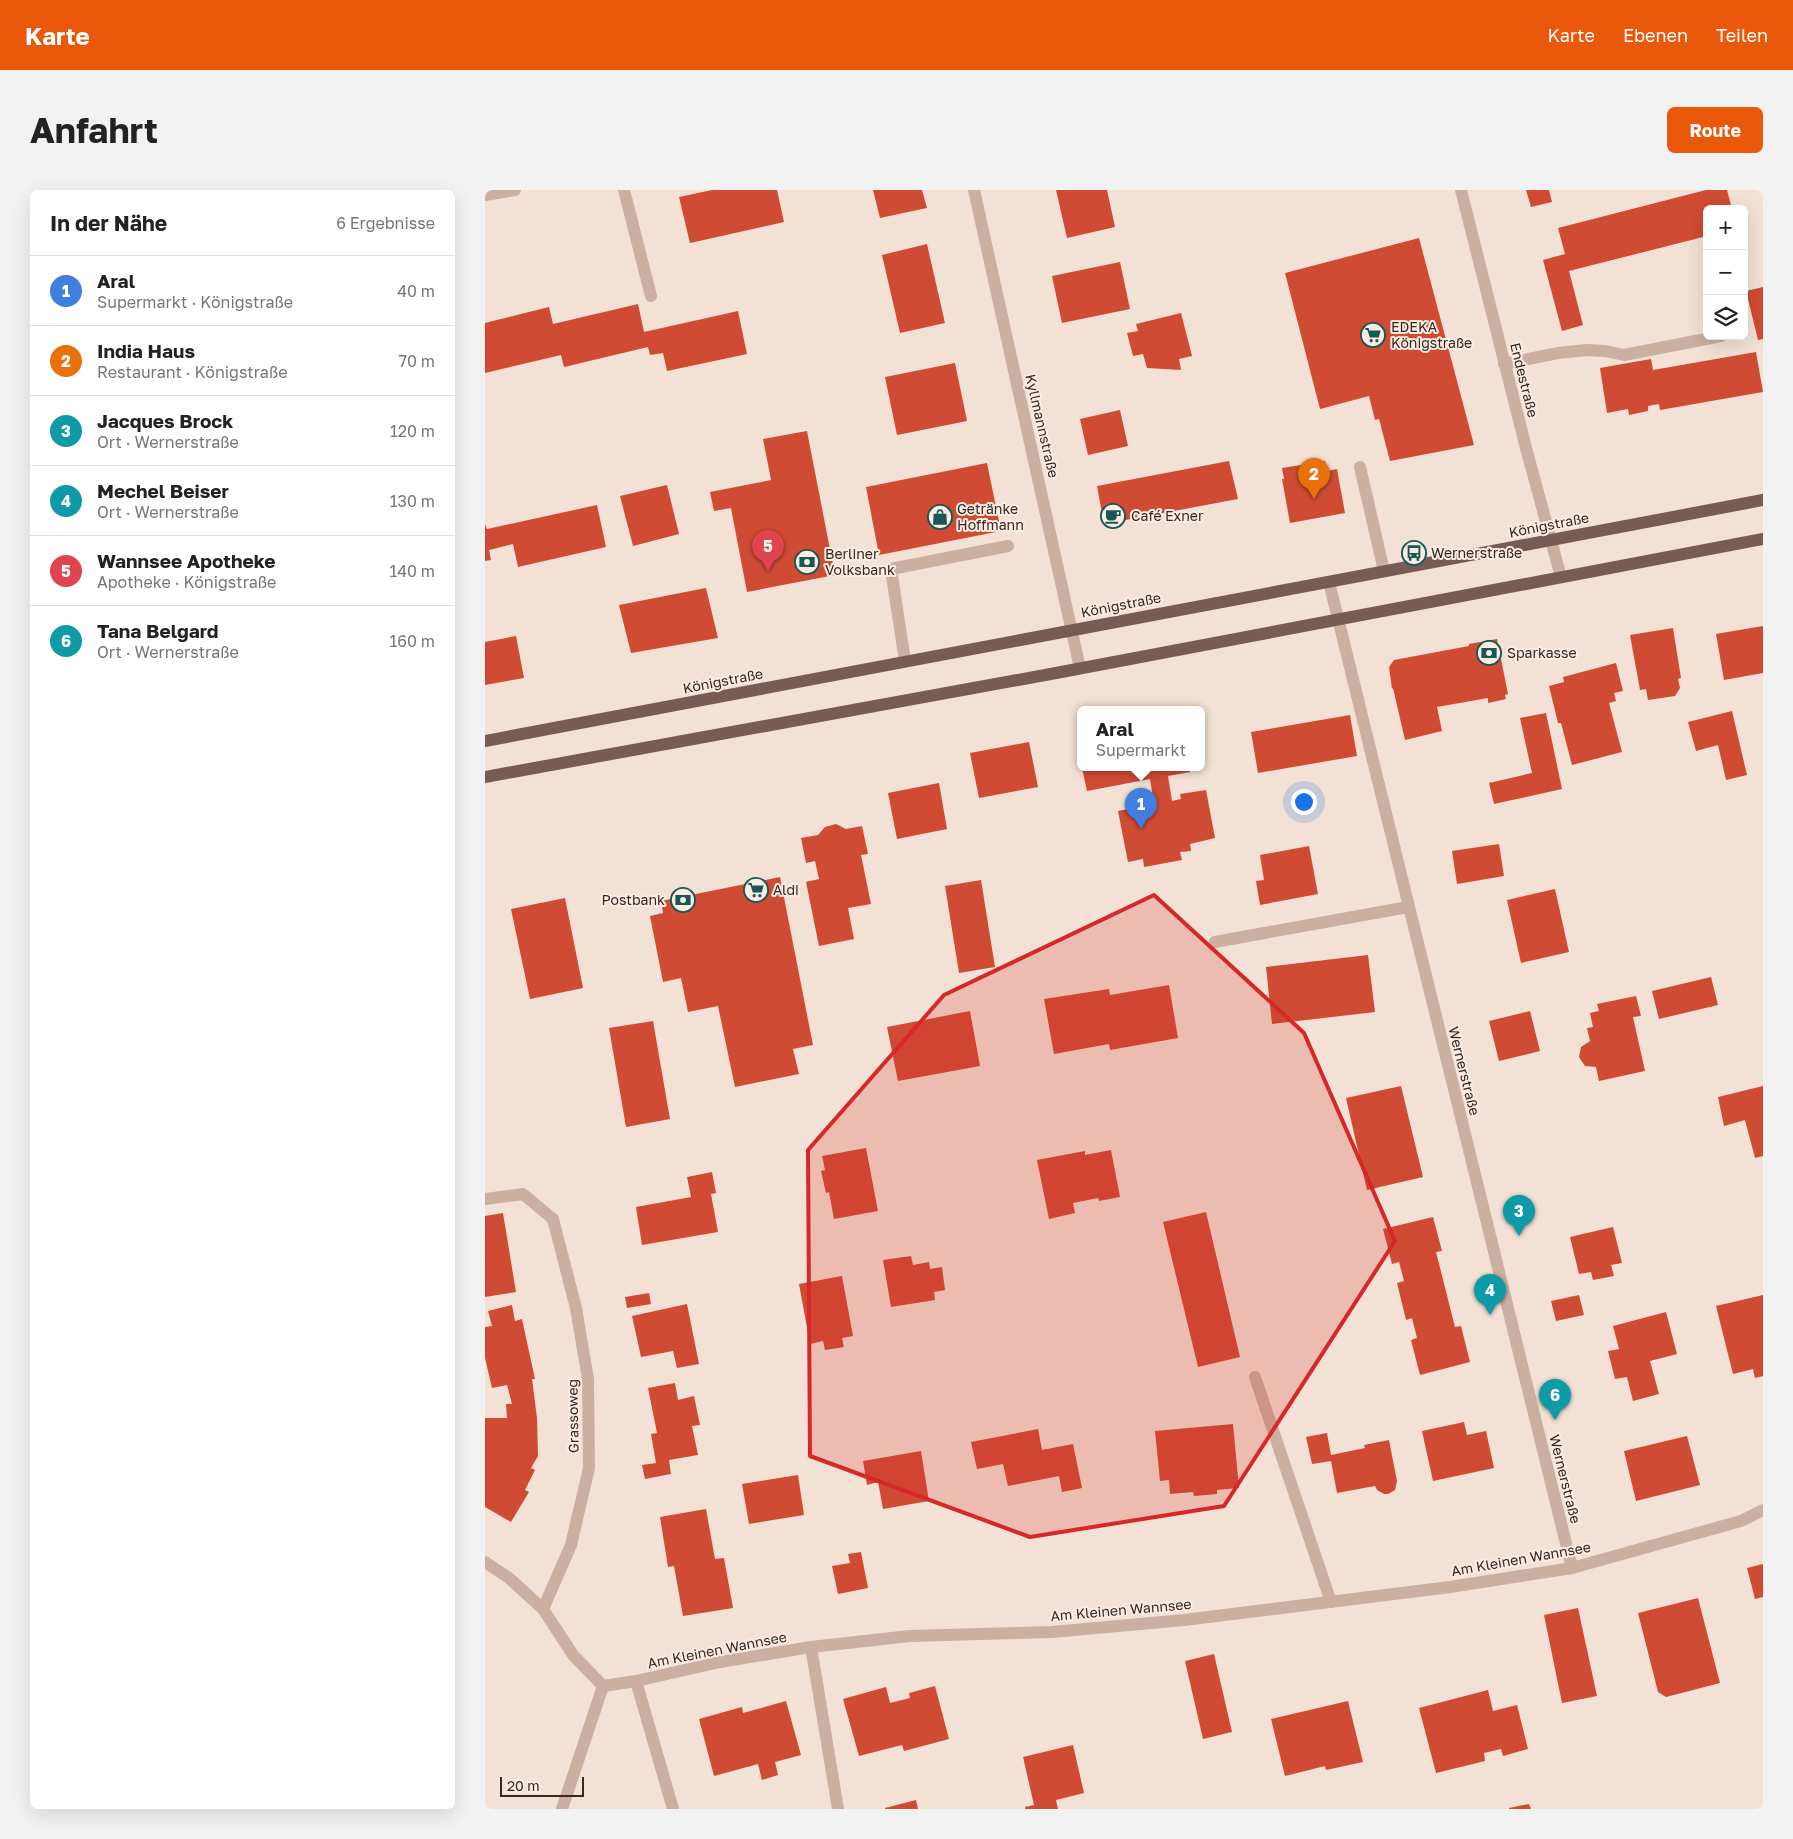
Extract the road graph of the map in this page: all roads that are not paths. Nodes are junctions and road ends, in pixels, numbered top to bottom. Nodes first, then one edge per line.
1 (515, 190) edge
2 (624, 190) edge
3 (974, 190) edge
4 (1461, 190) edge
5 (485, 195) edge
6 (651, 296) dead end
7 (1703, 340) edge
8 (1504, 364) junction
9 (1360, 467) dead end
10 (1763, 500) edge
11 (1551, 539) junction
12 (1763, 540) edge
13 (1008, 546) dead end
14 (1384, 571) junction
15 (1561, 577) junction
16 (1329, 582) junction
17 (1337, 620) junction
18 (1071, 630) junction
19 (905, 662) junction
20 (1080, 668) junction
21 (485, 741) edge
22 (485, 778) edge
23 (1408, 907) junction
24 (1215, 942) dead end
25 (485, 1199) edge
26 (1255, 1377) dead end
27 (1763, 1510) edge
28 (485, 1562) edge
29 (1572, 1568) junction
30 (1331, 1602) junction
31 (543, 1608) junction
32 (811, 1648) junction
33 (636, 1681) junction
34 (603, 1686) junction
35 (562, 1809) edge
36 (673, 1809) edge
37 (838, 1809) edge

1 - 5 street
2 - 6 street
3 - 18 street, Kyllmannstraße
4 - 8 street, Endestraße
7 - 8 street
8 - 11 street, Endestraße
9 - 14 street
10 - 11 main road, Königstraße
11 - 14 main road, Königstraße
11 - 15 street, Endestraße
12 - 15 main road
13 - 19 street
14 - 16 main road, Königstraße
15 - 17 main road
16 - 17 street, Wernerstraße
16 - 18 main road, Königstraße
17 - 20 main road
17 - 23 street, Wernerstraße
18 - 19 main road, Königstraße
18 - 20 street, Kyllmannstraße
19 - 21 main road, Königstraße
20 - 22 main road
23 - 24 street
23 - 29 street, Wernerstraße
25 - 31 street, Grassoweg
26 - 30 street
27 - 29 street, Am Kleinen Wannsee
28 - 31 street
29 - 30 street, Am Kleinen Wannsee
30 - 32 street, Am Kleinen Wannsee
31 - 34 street
32 - 33 street, Am Kleinen Wannsee
32 - 37 street
33 - 34 street, Am Kleinen Wannsee
33 - 36 street
34 - 35 street

